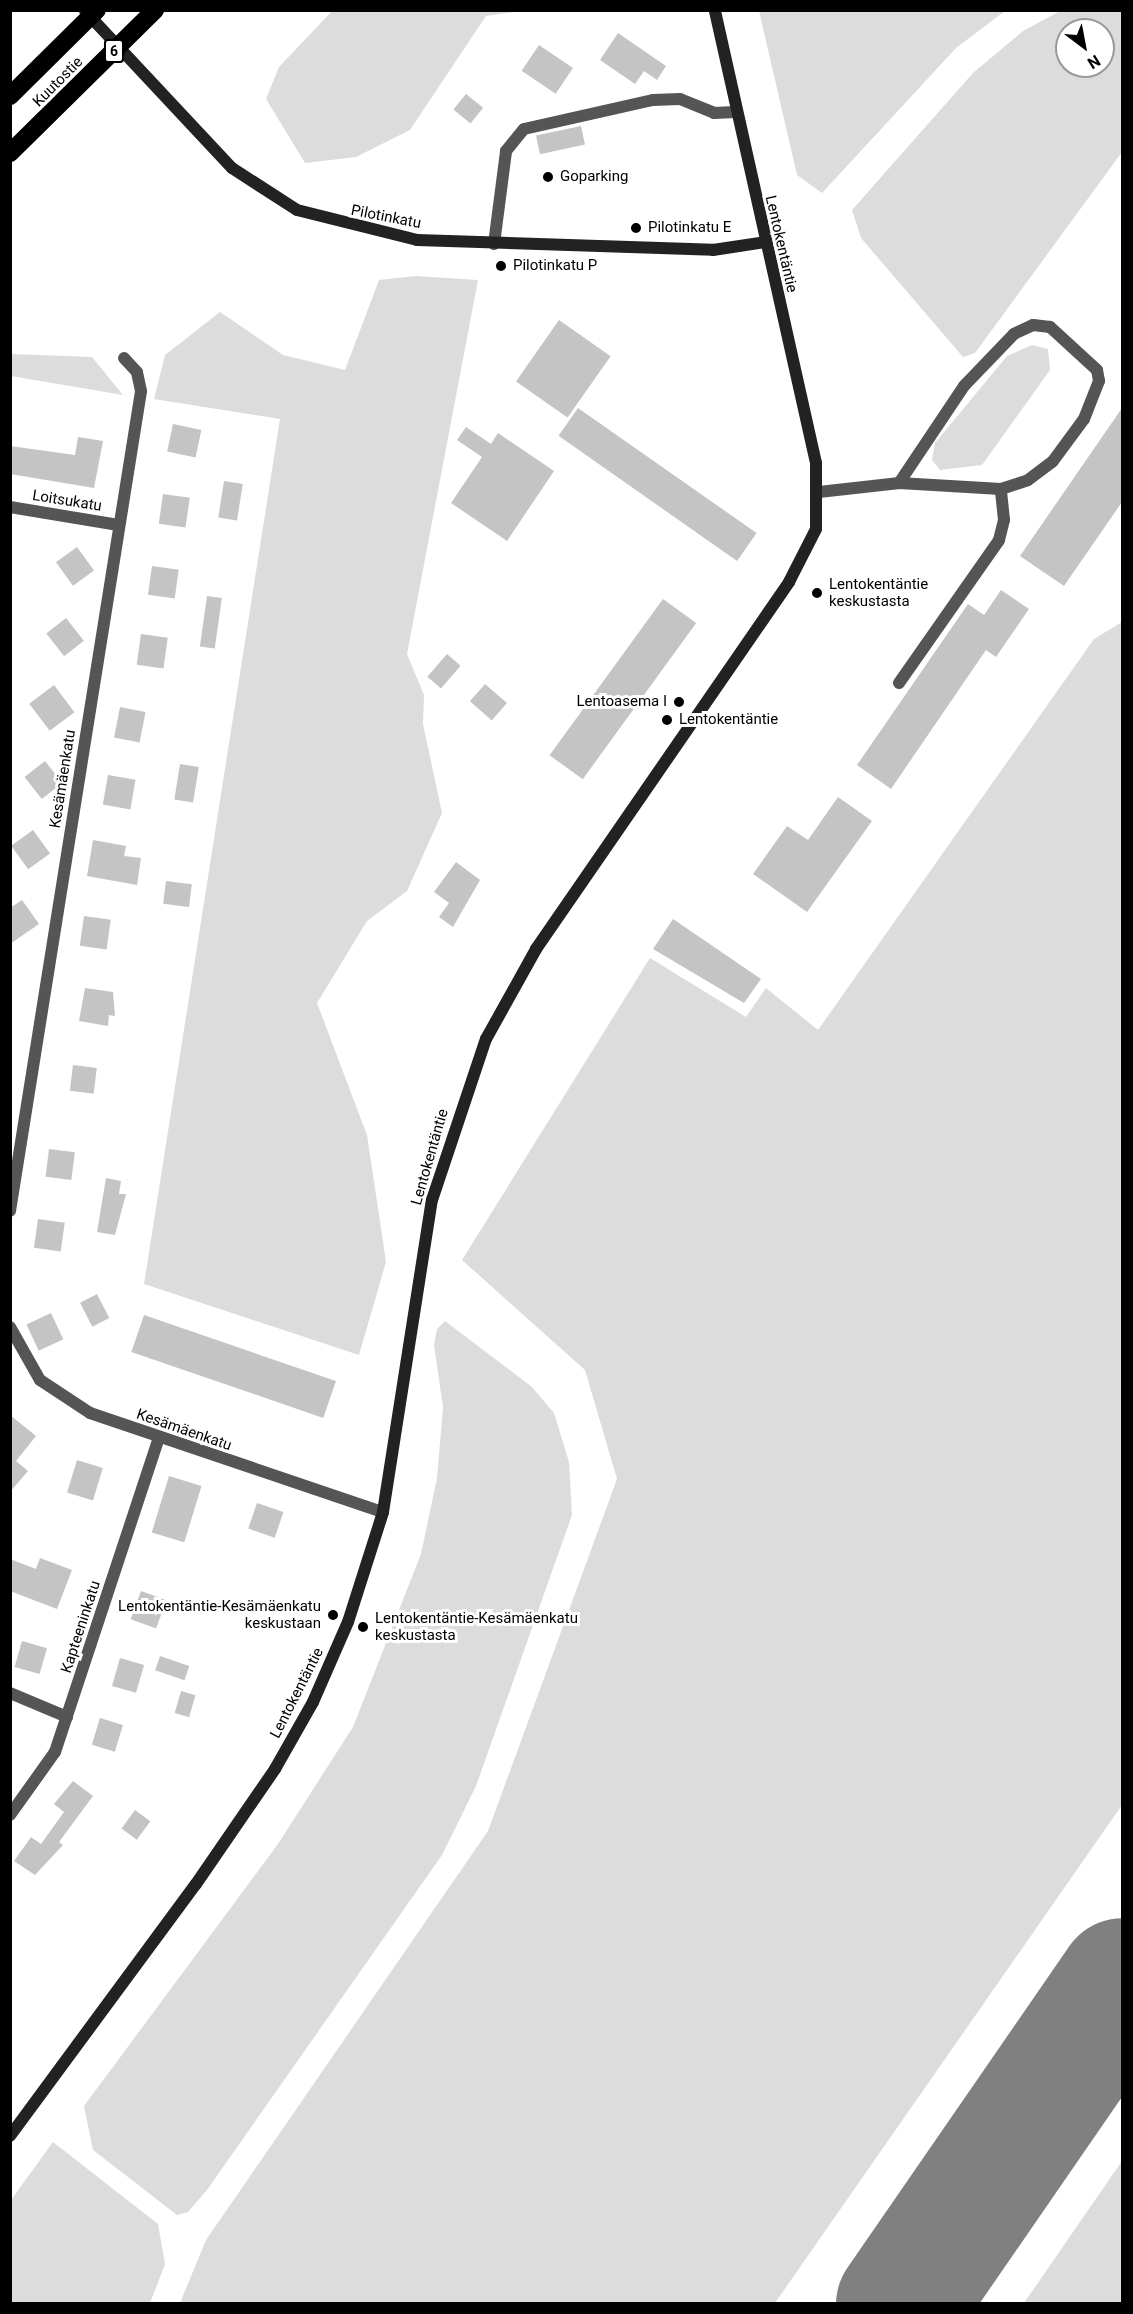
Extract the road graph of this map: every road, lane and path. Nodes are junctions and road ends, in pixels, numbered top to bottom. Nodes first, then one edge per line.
1 (84, 10) edge
2 (97, 10) edge
3 (155, 10) edge
4 (715, 10) edge
5 (10, 96) edge
6 (735, 112) junction
7 (10, 153) edge
8 (765, 242) junction
9 (495, 244) junction
10 (124, 358) dead end
11 (899, 483) junction
12 (1001, 489) junction
13 (819, 492) junction
14 (10, 507) edge
15 (119, 525) junction
16 (899, 683) dead end
17 (10, 1211) edge
18 (10, 1327) edge
19 (159, 1437) junction
20 (383, 1512) junction
21 (10, 1693) edge
22 (67, 1717) junction
23 (10, 1815) edge
24 (10, 2136) edge

1 - 9 street, Pilotinkatu
2 - 5 highway, Kuutostie
3 - 7 highway, Kuutostie / 6
4 - 6 street, Lentokentäntie
6 - 8 street, Lentokentäntie
6 - 9 street
8 - 9 street, Pilotinkatu
8 - 13 street, Lentokentäntie
10 - 15 street, Kesämäenkatu
11 - 12 street
11 - 12 street
11 - 13 street
12 - 16 street
13 - 20 street, Lentokentäntie
14 - 15 street, Loitsukatu
15 - 17 street, Kesämäenkatu
18 - 19 street, Kesämäenkatu
19 - 20 street, Kesämäenkatu
19 - 22 street, Kapteeninkatu
20 - 24 street, Lentokentäntie
21 - 22 street
22 - 23 street, Kapteeninkatu

